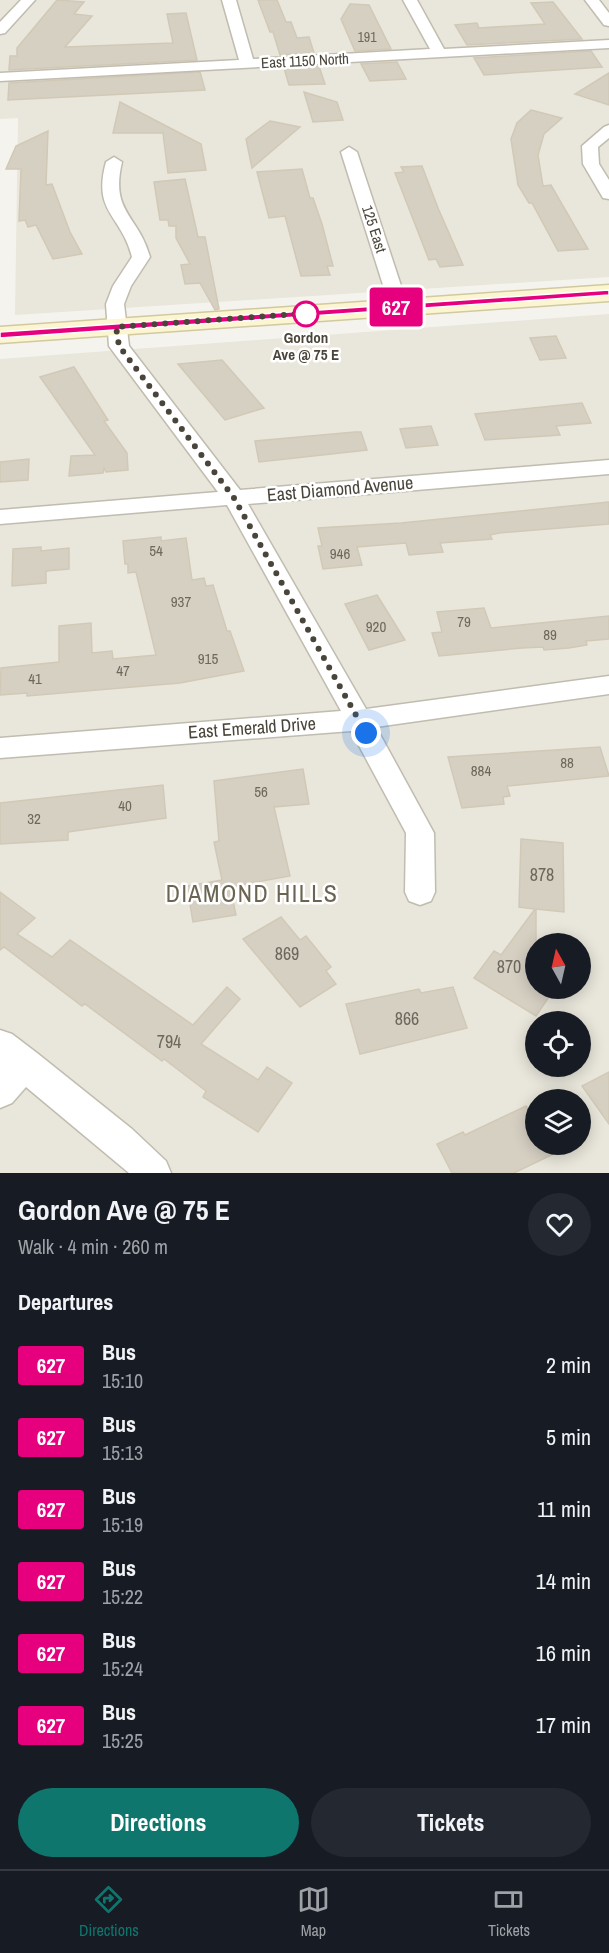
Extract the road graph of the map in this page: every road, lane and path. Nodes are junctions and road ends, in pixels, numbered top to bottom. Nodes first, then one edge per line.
1 (28, 0) edge
2 (230, 0) edge
3 (410, 0) edge
4 (592, 0) edge
5 (609, 22) edge
6 (0, 30) edge
7 (609, 44) edge
8 (439, 53) junction
9 (247, 64) junction
10 (0, 77) edge
11 (609, 130) edge
12 (349, 152) dead end
13 (114, 162) dead end
14 (609, 194) edge
15 (609, 293) edge
16 (399, 307) junction
17 (116, 327) junction
18 (0, 335) edge
19 (609, 467) edge
20 (234, 498) junction
21 (0, 517) edge
22 (609, 686) edge
23 (358, 720) junction
24 (0, 748) edge
25 (420, 892) dead end
26 (13, 1054) edge
27 (0, 1092) edge
28 (154, 1173) edge

1 - 6 street
2 - 9 street
3 - 8 street
4 - 5 street
7 - 8 street, East 1150 North
8 - 9 street, East 1150 North
9 - 10 street, East 1150 North
11 - 14 street
12 - 16 street, 125 East
13 - 17 street
15 - 16 main road
16 - 17 main road
17 - 18 main road
17 - 20 street
19 - 20 street, East Diamond Avenue
20 - 21 street, East Diamond Avenue
20 - 23 street
22 - 23 street, East Emerald Drive
23 - 24 street, East Emerald Drive
23 - 25 street
26 - 27 street
26 - 28 street

